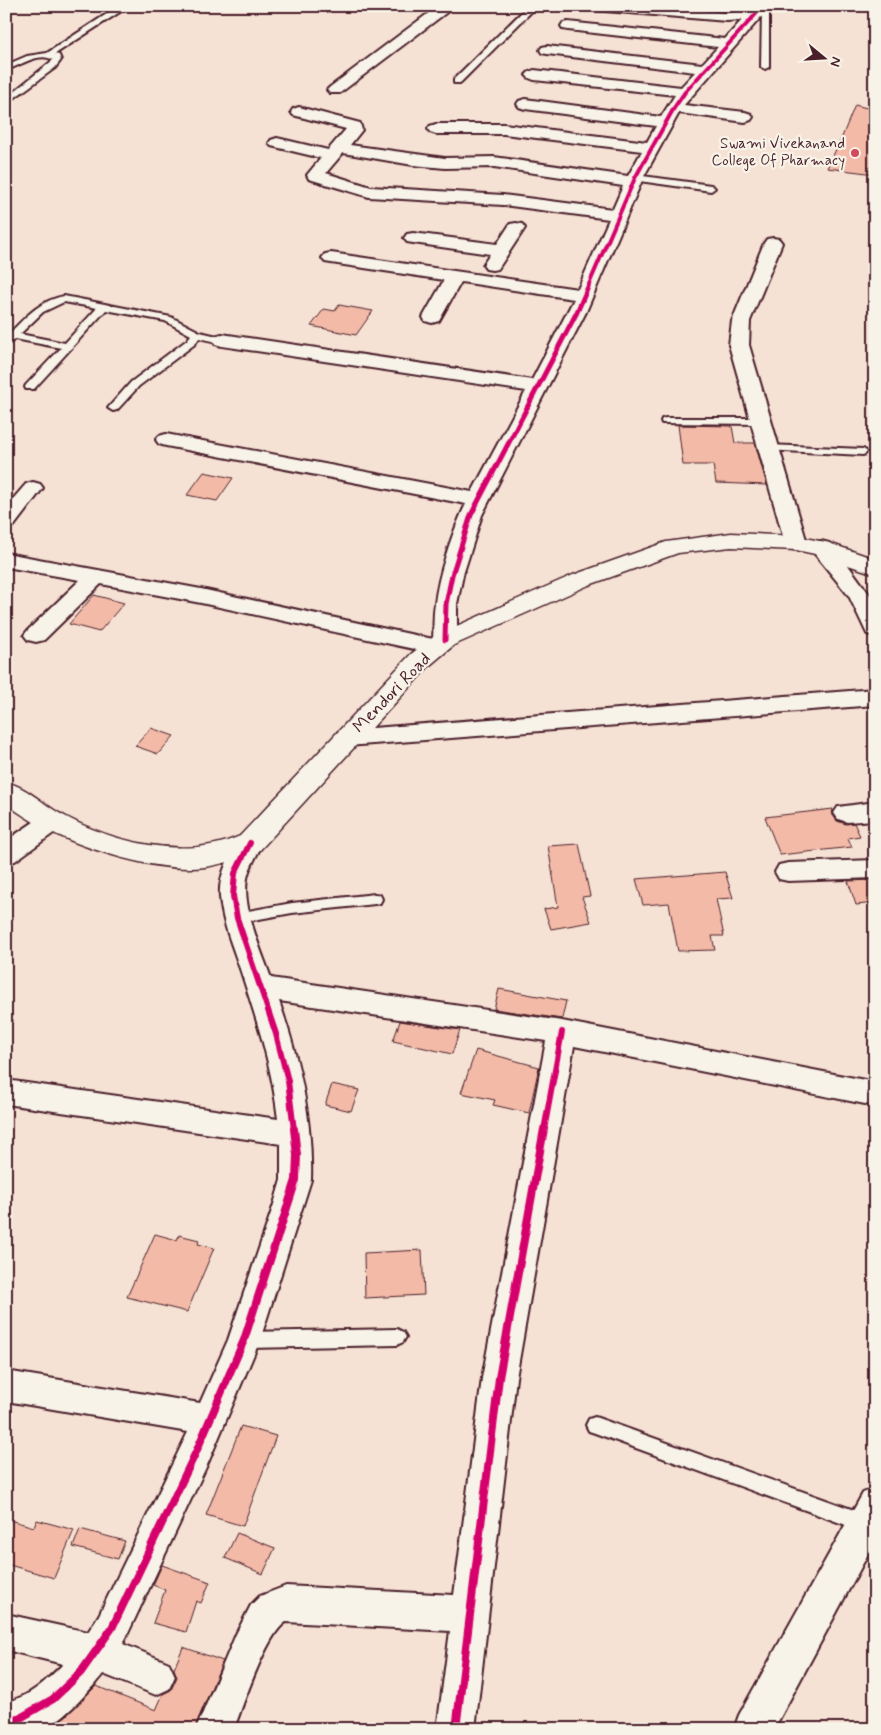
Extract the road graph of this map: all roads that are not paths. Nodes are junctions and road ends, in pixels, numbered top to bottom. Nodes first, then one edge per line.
1 (124, 6) edge
2 (448, 6) edge
3 (533, 6) edge
4 (593, 6) edge
5 (763, 10) edge
6 (568, 26) dead end
7 (729, 44) junction
8 (547, 50) dead end
9 (49, 55) junction
10 (6, 68) edge
11 (765, 68) dead end
12 (706, 69) junction
13 (534, 75) dead end
14 (457, 81) dead end
15 (335, 90) dead end
16 (685, 92) junction
17 (7, 101) edge
18 (525, 104) dead end
19 (299, 112) dead end
20 (670, 115) junction
21 (745, 117) dead end
22 (436, 129) dead end
23 (277, 142) dead end
24 (652, 147) junction
25 (336, 152) junction
26 (634, 180) junction
27 (711, 188) dead end
28 (620, 215) junction
29 (516, 228) dead end
30 (413, 238) dead end
31 (773, 243) dead end
32 (502, 250) junction
33 (331, 258) dead end
34 (455, 276) junction
35 (482, 280) junction
36 (585, 294) junction
37 (104, 307) junction
38 (432, 317) dead end
39 (197, 334) junction
40 (10, 339) edge
41 (222, 340) joint
42 (67, 346) junction
43 (538, 387) junction
44 (30, 388) dead end
45 (113, 408) dead end
46 (760, 420) junction
47 (666, 421) dead end
48 (166, 440) dead end
49 (768, 448) junction
50 (863, 452) dead end
51 (33, 488) dead end
52 (479, 500) junction
53 (6, 521) edge
54 (796, 543) junction
55 (822, 548) junction
56 (6, 560) edge
57 (875, 567) edge
58 (95, 578) junction
59 (875, 629) edge
60 (36, 635) dead end
61 (441, 643) junction
62 (875, 697) edge
63 (348, 738) junction
64 (6, 791) edge
65 (875, 811) edge
66 (846, 813) dead end
67 (53, 821) junction
68 (250, 843) junction
69 (6, 854) edge
70 (875, 868) edge
71 (788, 872) dead end
72 (375, 899) dead end
73 (237, 918) junction
74 (260, 987) junction
75 (562, 1032) junction
76 (6, 1092) edge
77 (875, 1094) edge
78 (295, 1134) junction
79 (397, 1337) dead end
80 (244, 1340) junction
81 (6, 1386) edge
82 (210, 1420) junction
83 (595, 1425) dead end
84 (870, 1514) edge
85 (470, 1614) junction
86 (6, 1632) edge
87 (97, 1653) junction
88 (156, 1676) dead end
89 (6, 1721) edge
90 (215, 1729) edge
91 (456, 1729) edge
92 (753, 1729) edge

1 - 9 lane
2 - 15 street
3 - 14 lane
4 - 5 street
5 - 7 street
5 - 11 lane
6 - 7 street
7 - 12 street
8 - 12 street
9 - 10 lane
9 - 17 lane
12 - 16 street
13 - 16 street
16 - 20 street
18 - 20 street
19 - 25 street
20 - 21 street
20 - 24 street
22 - 24 street
23 - 25 street
24 - 26 street
25 - 26 street
25 - 28 street
26 - 27 lane
26 - 28 street
28 - 36 street
29 - 32 street
30 - 32 street
31 - 46 street
32 - 35 street
33 - 34 street
34 - 35 street
34 - 38 street
35 - 36 street
36 - 43 street
37 - 39 lane
37 - 40 lane
37 - 42 lane
39 - 41 lane
39 - 45 lane
40 - 42 lane
41 - 43 street
42 - 44 lane
43 - 52 street
46 - 47 lane
46 - 49 street
48 - 52 street
49 - 50 lane
49 - 54 street
51 - 53 street
52 - 61 street
54 - 55 main road, Mendori Road
54 - 61 main road, Mendori Road
55 - 57 main road, Mendori Road
55 - 59 street
56 - 58 street
58 - 60 street
58 - 61 street
61 - 63 main road, Mendori Road
62 - 63 street
63 - 68 main road, Mendori Road
64 - 67 main road, Mendori Road
65 - 66 street
67 - 68 main road, Mendori Road
67 - 69 street
68 - 73 street
70 - 71 street
72 - 73 lane
73 - 74 street
74 - 75 street
74 - 78 street
75 - 77 street
75 - 85 street
76 - 78 street
78 - 80 street
79 - 80 lane
80 - 82 street
81 - 82 street
82 - 87 street
83 - 84 lane
84 - 92 street
85 - 90 street
85 - 91 street
86 - 87 street
87 - 88 street
87 - 89 street

